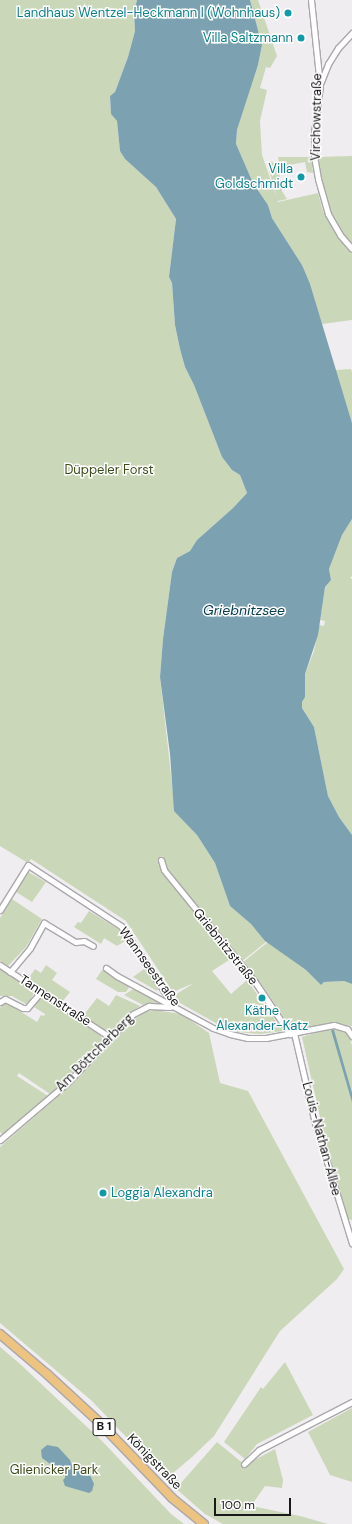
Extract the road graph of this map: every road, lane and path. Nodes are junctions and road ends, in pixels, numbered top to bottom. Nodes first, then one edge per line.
1 (311, 0) edge
2 (352, 33) edge
3 (320, 85) junction
4 (352, 249) edge
5 (161, 860) dead end
6 (0, 910) edge
7 (93, 946) dead end
8 (0, 965) edge
9 (106, 968) dead end
10 (10, 972) junction
11 (42, 992) junction
12 (0, 1002) edge
13 (175, 1007) junction
14 (292, 1034) junction
15 (351, 1034) edge
16 (111, 1038) junction
17 (0, 1140) edge
18 (352, 1244) edge
19 (0, 1334) edge
20 (352, 1402) edge
21 (244, 1464) dead end
22 (204, 1524) edge

1 - 3 street, Virchowstraße
2 - 3 street
3 - 4 street, Virchowstraße
5 - 14 street, Griebnitzstraße
6 - 13 street, Wannseestraße
7 - 10 street
8 - 10 street, Tannenstraße
9 - 13 street
10 - 11 street, Tannenstraße
11 - 12 street
11 - 16 street, Tannenstraße
13 - 14 street, Wannseestraße
13 - 16 street, Am Böttcherberg
14 - 15 street, Wannseestraße
14 - 18 street, Louis-Nathan-Allee
16 - 17 street, Am Böttcherberg
19 - 22 main road, Königstraße / B 1
20 - 21 street

